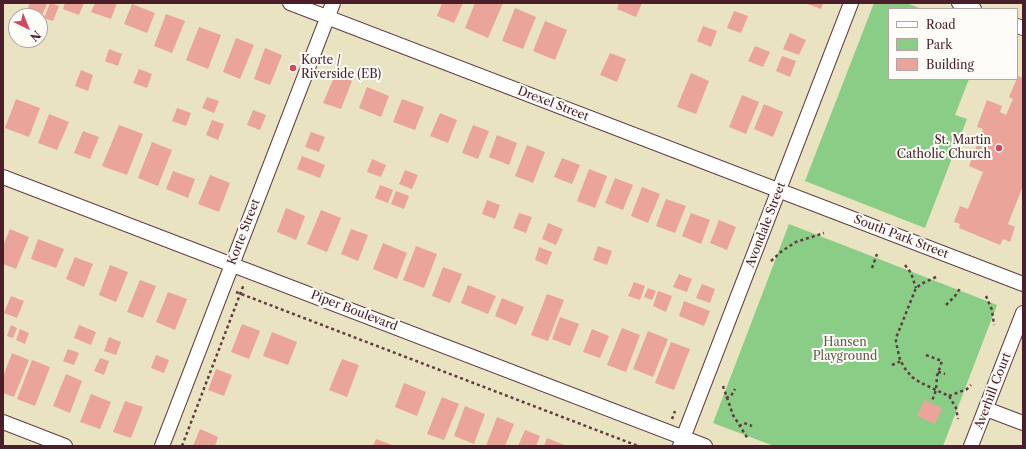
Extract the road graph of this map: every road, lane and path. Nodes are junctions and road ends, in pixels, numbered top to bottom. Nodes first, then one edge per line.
1 (290, 3) edge
2 (333, 3) edge
3 (851, 3) edge
4 (959, 3) edge
5 (972, 8) edge
6 (327, 17) junction
7 (3, 177) edge
8 (779, 191) junction
9 (824, 233) dead end
10 (877, 254) dead end
11 (771, 261) dead end
12 (232, 264) junction
13 (905, 265) dead end
14 (872, 268) dead end
15 (249, 271) junction
16 (936, 277) dead end
17 (1023, 284) edge
18 (961, 286) dead end
19 (223, 287) junction
20 (916, 288) junction
21 (240, 293) junction
22 (986, 296) dead end
23 (946, 305) dead end
24 (1023, 313) edge
25 (994, 325) dead end
26 (926, 355) dead end
27 (901, 361) junction
28 (892, 365) dead end
29 (938, 372) junction
30 (945, 374) dead end
31 (971, 385) dead end
32 (723, 386) dead end
33 (735, 389) dead end
34 (936, 390) junction
35 (949, 396) junction
36 (726, 398) junction
37 (932, 401) dead end
38 (986, 409) junction
39 (958, 419) dead end
40 (3, 422) edge
41 (1023, 423) edge
42 (739, 426) junction
43 (752, 426) dead end
44 (748, 439) dead end
45 (682, 442) edge
46 (65, 446) edge
47 (162, 446) edge
48 (182, 446) edge
49 (638, 446) edge
50 (705, 446) edge
51 (971, 446) edge

1 - 6 street, Drexel Street
2 - 6 street, Korte Street
3 - 8 street, Avondale Street
4 - 5 street
6 - 8 street, Drexel Street
6 - 12 street, Korte Street
7 - 12 street, Piper Boulevard
8 - 17 street, South Park Street
8 - 45 street, Avondale Street
9 - 11 path
10 - 14 path
12 - 15 street, Piper Boulevard
12 - 19 street, Korte Street
13 - 20 path
15 - 21 path
15 - 45 street, Piper Boulevard
16 - 20 path
18 - 23 path
19 - 21 path
19 - 47 street, Korte Street
20 - 27 path
21 - 48 path
21 - 49 path
22 - 25 path
24 - 38 street, Averhill Court
26 - 29 path
27 - 28 path
27 - 34 path
29 - 30 path
29 - 34 path
31 - 35 path
32 - 36 path
33 - 36 path
34 - 35 path
34 - 37 path
35 - 39 path
36 - 42 path
38 - 41 street
38 - 51 street, Averhill Court
40 - 46 street
42 - 43 path
42 - 44 path
45 - 50 street, Piper Boulevard

